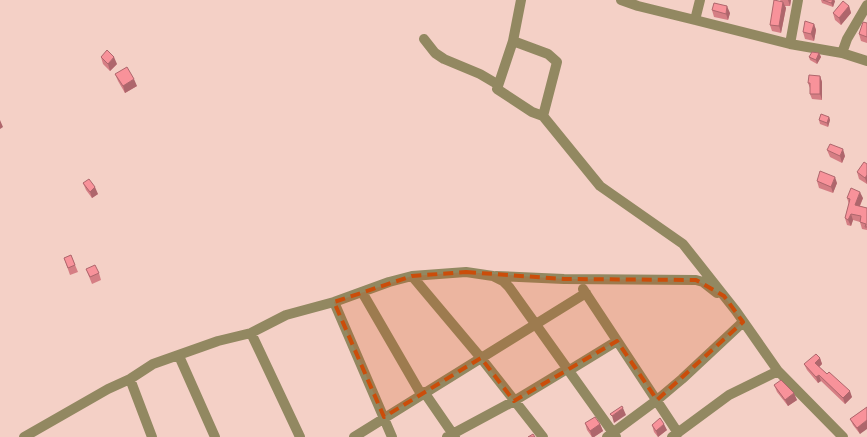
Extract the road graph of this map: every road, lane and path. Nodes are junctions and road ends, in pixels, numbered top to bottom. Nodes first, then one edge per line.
1 (520, 0) edge
2 (621, 0) edge
3 (700, 0) edge
4 (798, 0) edge
5 (867, 5) edge
6 (695, 20) junction
7 (424, 39) dead end
8 (513, 41) junction
9 (790, 44) junction
10 (842, 53) junction
11 (867, 60) edge
12 (497, 84) junction
13 (543, 116) junction
14 (412, 276) junction
15 (493, 276) junction
16 (578, 279) junction
17 (362, 292) junction
18 (586, 293) junction
19 (724, 296) junction
20 (334, 302) junction
21 (743, 322) junction
22 (535, 325) junction
23 (251, 332) junction
24 (617, 341) junction
25 (179, 356) junction
26 (481, 358) junction
27 (568, 370) junction
28 (778, 371) junction
29 (130, 379) junction
30 (422, 393) junction
31 (656, 400) junction
32 (514, 401) junction
33 (384, 417) junction
34 (675, 435) edge
35 (451, 436) edge
36 (612, 436) edge
37 (24, 437) edge
38 (152, 437) edge
39 (215, 437) edge
40 (300, 437) edge
41 (354, 437) edge
42 (392, 437) edge
43 (543, 437) edge
44 (843, 437) edge

1 - 8 street
2 - 6 street
3 - 6 street
4 - 9 street
5 - 10 street
6 - 9 street
7 - 12 street
8 - 12 street
8 - 13 street
9 - 10 street
10 - 11 street
12 - 13 street
13 - 19 street
14 - 15 street
14 - 17 street
14 - 26 street
15 - 16 street
15 - 22 street
16 - 18 street
16 - 19 street
17 - 20 street
17 - 30 street
18 - 22 street
18 - 24 street
19 - 21 street
20 - 23 street
20 - 33 street
21 - 28 street
21 - 31 street
22 - 26 street
22 - 27 street
23 - 25 street
23 - 40 street
24 - 27 street
24 - 31 street
25 - 29 street
25 - 39 street
26 - 30 street
26 - 32 street
27 - 32 street
27 - 36 street
28 - 34 street
28 - 44 street
29 - 37 street
29 - 38 street
30 - 33 street
30 - 35 street
31 - 34 street
31 - 36 street
32 - 35 street
32 - 43 street
33 - 41 street
33 - 42 street

